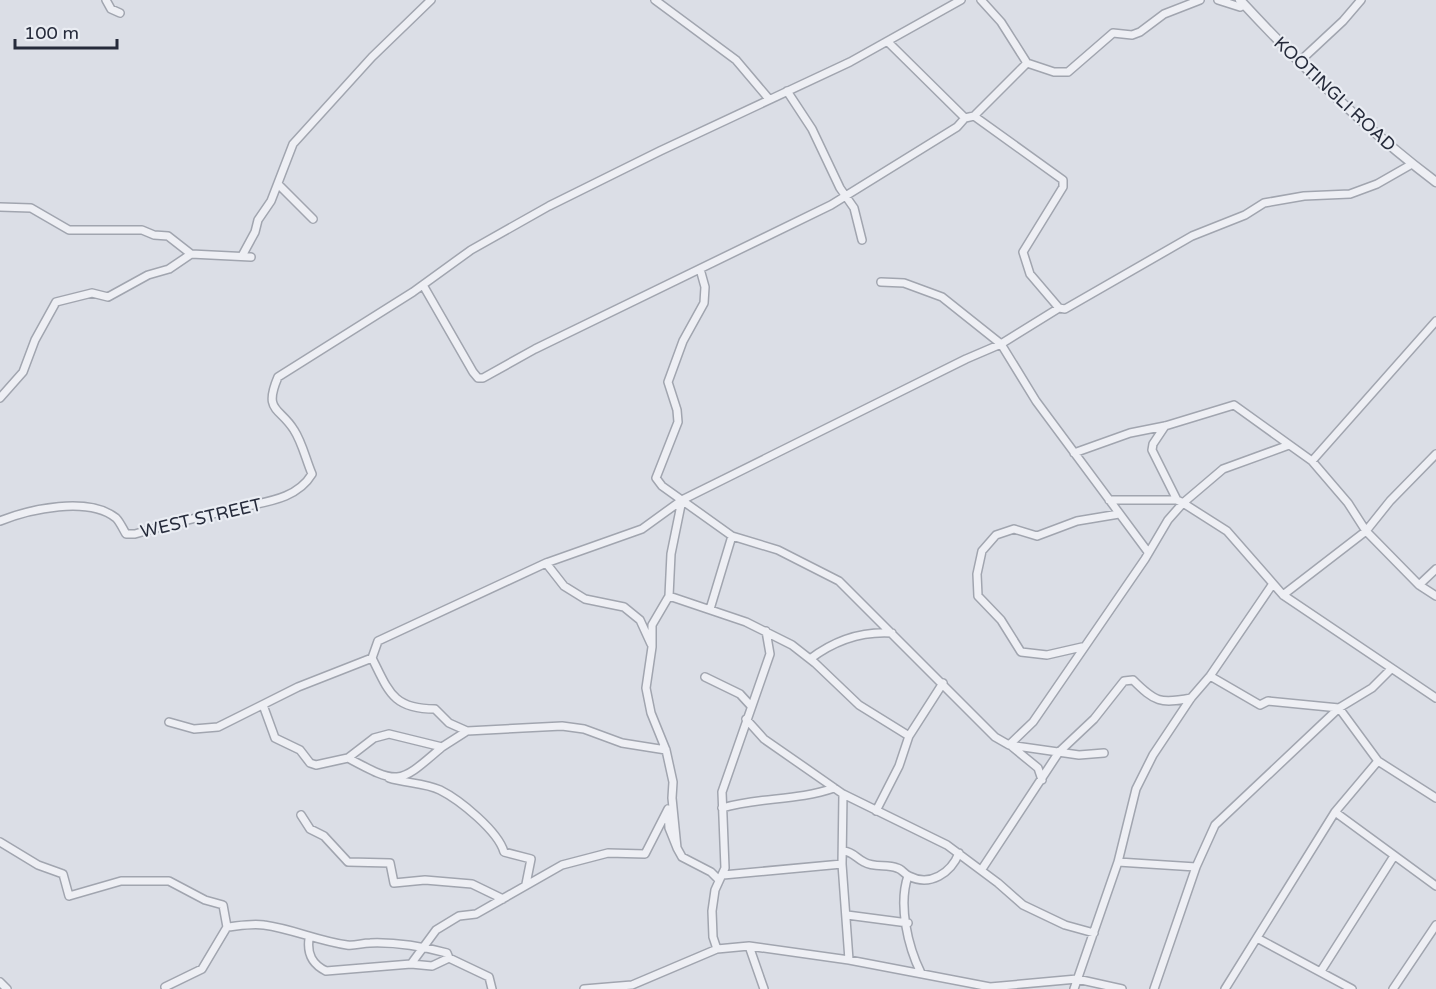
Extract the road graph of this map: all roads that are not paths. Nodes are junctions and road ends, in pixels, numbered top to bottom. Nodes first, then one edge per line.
1 (106, 0) edge
2 (431, 0) edge
3 (655, 0) edge
4 (961, 0) edge
5 (981, 0) edge
6 (1200, 0) edge
7 (1218, 0) edge
8 (1361, 0) edge
9 (1242, 3) edge
10 (120, 13) dead end
11 (888, 42) junction
12 (1299, 62) junction
13 (1027, 63) junction
14 (787, 91) junction
15 (769, 99) junction
16 (974, 116) junction
17 (965, 118) junction
18 (1412, 164) junction
19 (1436, 182) edge
20 (278, 184) junction
21 (846, 196) junction
22 (0, 202) edge
23 (0, 207) edge
24 (313, 219) dead end
25 (861, 240) dead end
26 (191, 254) junction
27 (242, 256) junction
28 (251, 258) dead end
29 (700, 269) junction
30 (881, 282) dead end
31 (423, 285) junction
32 (1059, 308) junction
33 (1436, 321) edge
34 (1001, 344) junction
35 (0, 398) edge
36 (1165, 426) junction
37 (1289, 445) junction
38 (1074, 453) junction
39 (1436, 454) edge
40 (1312, 461) junction
41 (682, 500) junction
42 (1109, 500) junction
43 (1180, 502) junction
44 (1119, 514) junction
45 (0, 522) edge
46 (1366, 531) junction
47 (732, 536) junction
48 (1148, 552) junction
49 (546, 563) junction
50 (1436, 568) edge
51 (1272, 585) junction
52 (1419, 585) junction
53 (1283, 595) junction
54 (669, 596) junction
55 (1436, 596) edge
56 (710, 609) junction
57 (766, 631) junction
58 (892, 633) junction
59 (652, 647) junction
60 (1082, 648) junction
61 (372, 658) junction
62 (810, 659) junction
63 (1390, 670) junction
64 (1210, 676) junction
65 (705, 677) dead end
66 (943, 683) junction
67 (1191, 698) junction
68 (1436, 698) edge
69 (263, 705) junction
70 (751, 706) junction
71 (1340, 708) junction
72 (746, 719) junction
73 (169, 722) dead end
74 (467, 731) junction
75 (909, 736) junction
76 (1009, 745) junction
77 (442, 747) junction
78 (666, 750) junction
79 (1059, 752) junction
80 (1104, 753) dead end
81 (348, 758) junction
82 (1378, 762) junction
83 (389, 778) junction
84 (1042, 780) junction
85 (834, 788) junction
86 (843, 794) junction
87 (1436, 798) edge
88 (722, 808) junction
89 (876, 811) junction
90 (1335, 812) junction
91 (301, 815) dead end
92 (0, 842) edge
93 (677, 848) junction
94 (844, 851) junction
95 (959, 853) junction
96 (1394, 856) junction
97 (1118, 862) junction
98 (842, 864) junction
99 (1196, 867) junction
100 (982, 869) junction
101 (908, 876) junction
102 (721, 878) junction
103 (526, 884) junction
104 (1436, 886) edge
105 (503, 899) junction
106 (847, 915) junction
107 (908, 923) junction
108 (1436, 925) edge
109 (227, 927) junction
110 (1094, 933) junction
111 (1257, 938) junction
112 (309, 939) junction
113 (749, 946) junction
114 (422, 947) junction
115 (717, 949) junction
116 (449, 958) junction
117 (849, 960) junction
118 (411, 964) junction
119 (1320, 971) junction
120 (921, 973) junction
121 (1077, 979) junction
122 (0, 981) edge
123 (165, 987) dead end
124 (6, 989) edge
125 (492, 989) edge
126 (584, 989) edge
127 (764, 989) edge
128 (1074, 989) edge
129 (1122, 989) edge
130 (1154, 989) edge
131 (1226, 989) edge
132 (1352, 989) edge
133 (1393, 989) edge

1 - 10 street
2 - 20 street
3 - 15 street
4 - 11 street
5 - 13 street
6 - 13 street
7 - 9 street
8 - 12 street
9 - 12 street, KOOTINGLI ROAD
11 - 14 street
11 - 17 street
12 - 18 street, KOOTINGLI ROAD
13 - 16 street
14 - 15 street
14 - 21 street
15 - 31 street
16 - 17 street
16 - 32 street
17 - 21 street
18 - 19 street, KOOTINGLI ROAD
18 - 32 street
20 - 24 street
20 - 27 street
21 - 25 street
21 - 29 street
22 - 23 street
23 - 26 street
26 - 27 street
26 - 35 street
27 - 28 street
29 - 31 street
29 - 41 street
30 - 34 street
31 - 45 street, WEST STREET
32 - 34 street
33 - 40 street
34 - 38 street
34 - 41 street
36 - 37 street
36 - 38 street
36 - 43 street
37 - 40 street
37 - 43 street
38 - 42 street
39 - 46 street
40 - 46 street
41 - 47 street
41 - 49 street
41 - 54 street
42 - 43 street
42 - 44 street
43 - 48 street
43 - 51 street
44 - 48 street
44 - 60 street
46 - 52 street
46 - 53 street
47 - 56 street
47 - 58 street
48 - 60 street
49 - 59 street
49 - 61 street
50 - 52 street
51 - 53 street
51 - 64 street
52 - 55 street
53 - 63 street
54 - 56 street
54 - 59 street
56 - 57 street
57 - 62 street
57 - 70 street
58 - 62 street
58 - 66 street
59 - 78 street
60 - 76 street
61 - 69 street
61 - 74 street
62 - 75 street
63 - 68 street
63 - 71 street
64 - 67 street
64 - 71 street
65 - 70 street
66 - 75 street
66 - 76 street
67 - 79 street
67 - 97 street
69 - 73 street
69 - 81 street
70 - 72 street
71 - 82 street
71 - 99 street
72 - 85 street
72 - 88 street
74 - 77 street
74 - 78 street
75 - 89 street
76 - 79 street
76 - 84 street
77 - 81 street
77 - 83 street
78 - 93 street
79 - 80 street
79 - 84 street
81 - 83 street
82 - 87 street
82 - 90 street
83 - 103 street
84 - 100 street
85 - 86 street
85 - 88 street
86 - 89 street
86 - 94 street
88 - 102 street
89 - 95 street
90 - 96 street
90 - 111 street
91 - 105 street
92 - 109 street
93 - 102 street
93 - 103 street
94 - 98 street
94 - 101 street
95 - 100 street
95 - 101 street
96 - 104 street
96 - 119 street
97 - 99 street
97 - 110 street
98 - 102 street
98 - 106 street
99 - 130 street
100 - 110 street
101 - 107 street
102 - 115 street
103 - 105 street
105 - 114 street
106 - 107 street
106 - 117 street
107 - 120 street
108 - 133 street
109 - 112 street
109 - 123 street
110 - 121 street
111 - 119 street
111 - 131 street
112 - 114 street
112 - 118 street
113 - 115 street
113 - 117 street
113 - 127 street
114 - 116 street
114 - 118 street
115 - 126 street
116 - 118 street
116 - 125 street
117 - 120 street
119 - 132 street
120 - 121 street
121 - 128 street
121 - 129 street
122 - 124 street

